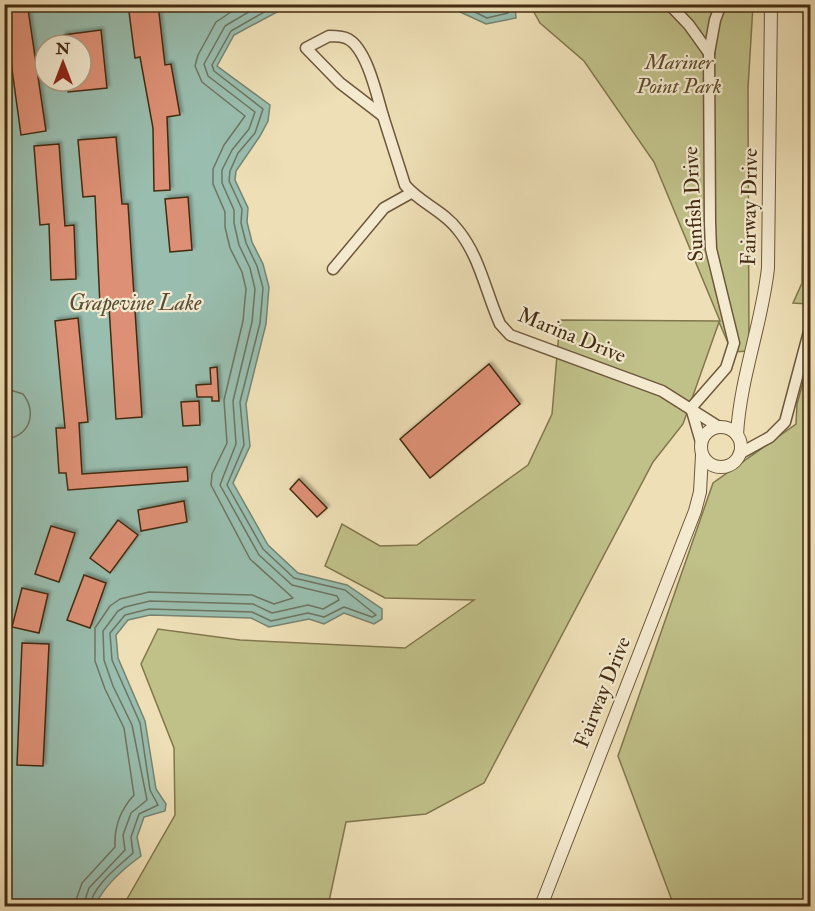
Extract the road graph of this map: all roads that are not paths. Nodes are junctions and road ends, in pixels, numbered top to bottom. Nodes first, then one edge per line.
1 (669, 4) edge
2 (722, 4) edge
3 (771, 4) edge
4 (709, 53) junction
5 (383, 116) junction
6 (411, 193) junction
7 (333, 269) dead end
8 (810, 328) edge
9 (691, 408) junction
10 (738, 408) junction
11 (722, 427) junction
12 (738, 437) junction
13 (701, 442) junction
14 (761, 442) junction
15 (739, 454) junction
16 (702, 455) junction
17 (722, 467) junction
18 (700, 492) junction
19 (541, 906) edge

1 - 4 street
2 - 4 street, Sunfish Drive
3 - 10 street, Fairway Drive
4 - 9 street, Sunfish Drive
5 - 5 street, Marina Drive
5 - 6 street, Marina Drive
6 - 7 street
6 - 9 street, Marina Drive
8 - 14 street
9 - 11 street, Marina Drive
9 - 13 street
10 - 11 street, Fairway Drive
10 - 12 street, Fairway Drive
11 - 12 street
11 - 13 street, Fairway Drive
12 - 14 street
12 - 15 street, Fairway Drive
13 - 16 street, Fairway Drive
14 - 15 street
15 - 17 street, Fairway Drive
16 - 17 street
16 - 18 street, Fairway Drive
17 - 18 street, Fairway Drive
18 - 19 street, Fairway Drive

